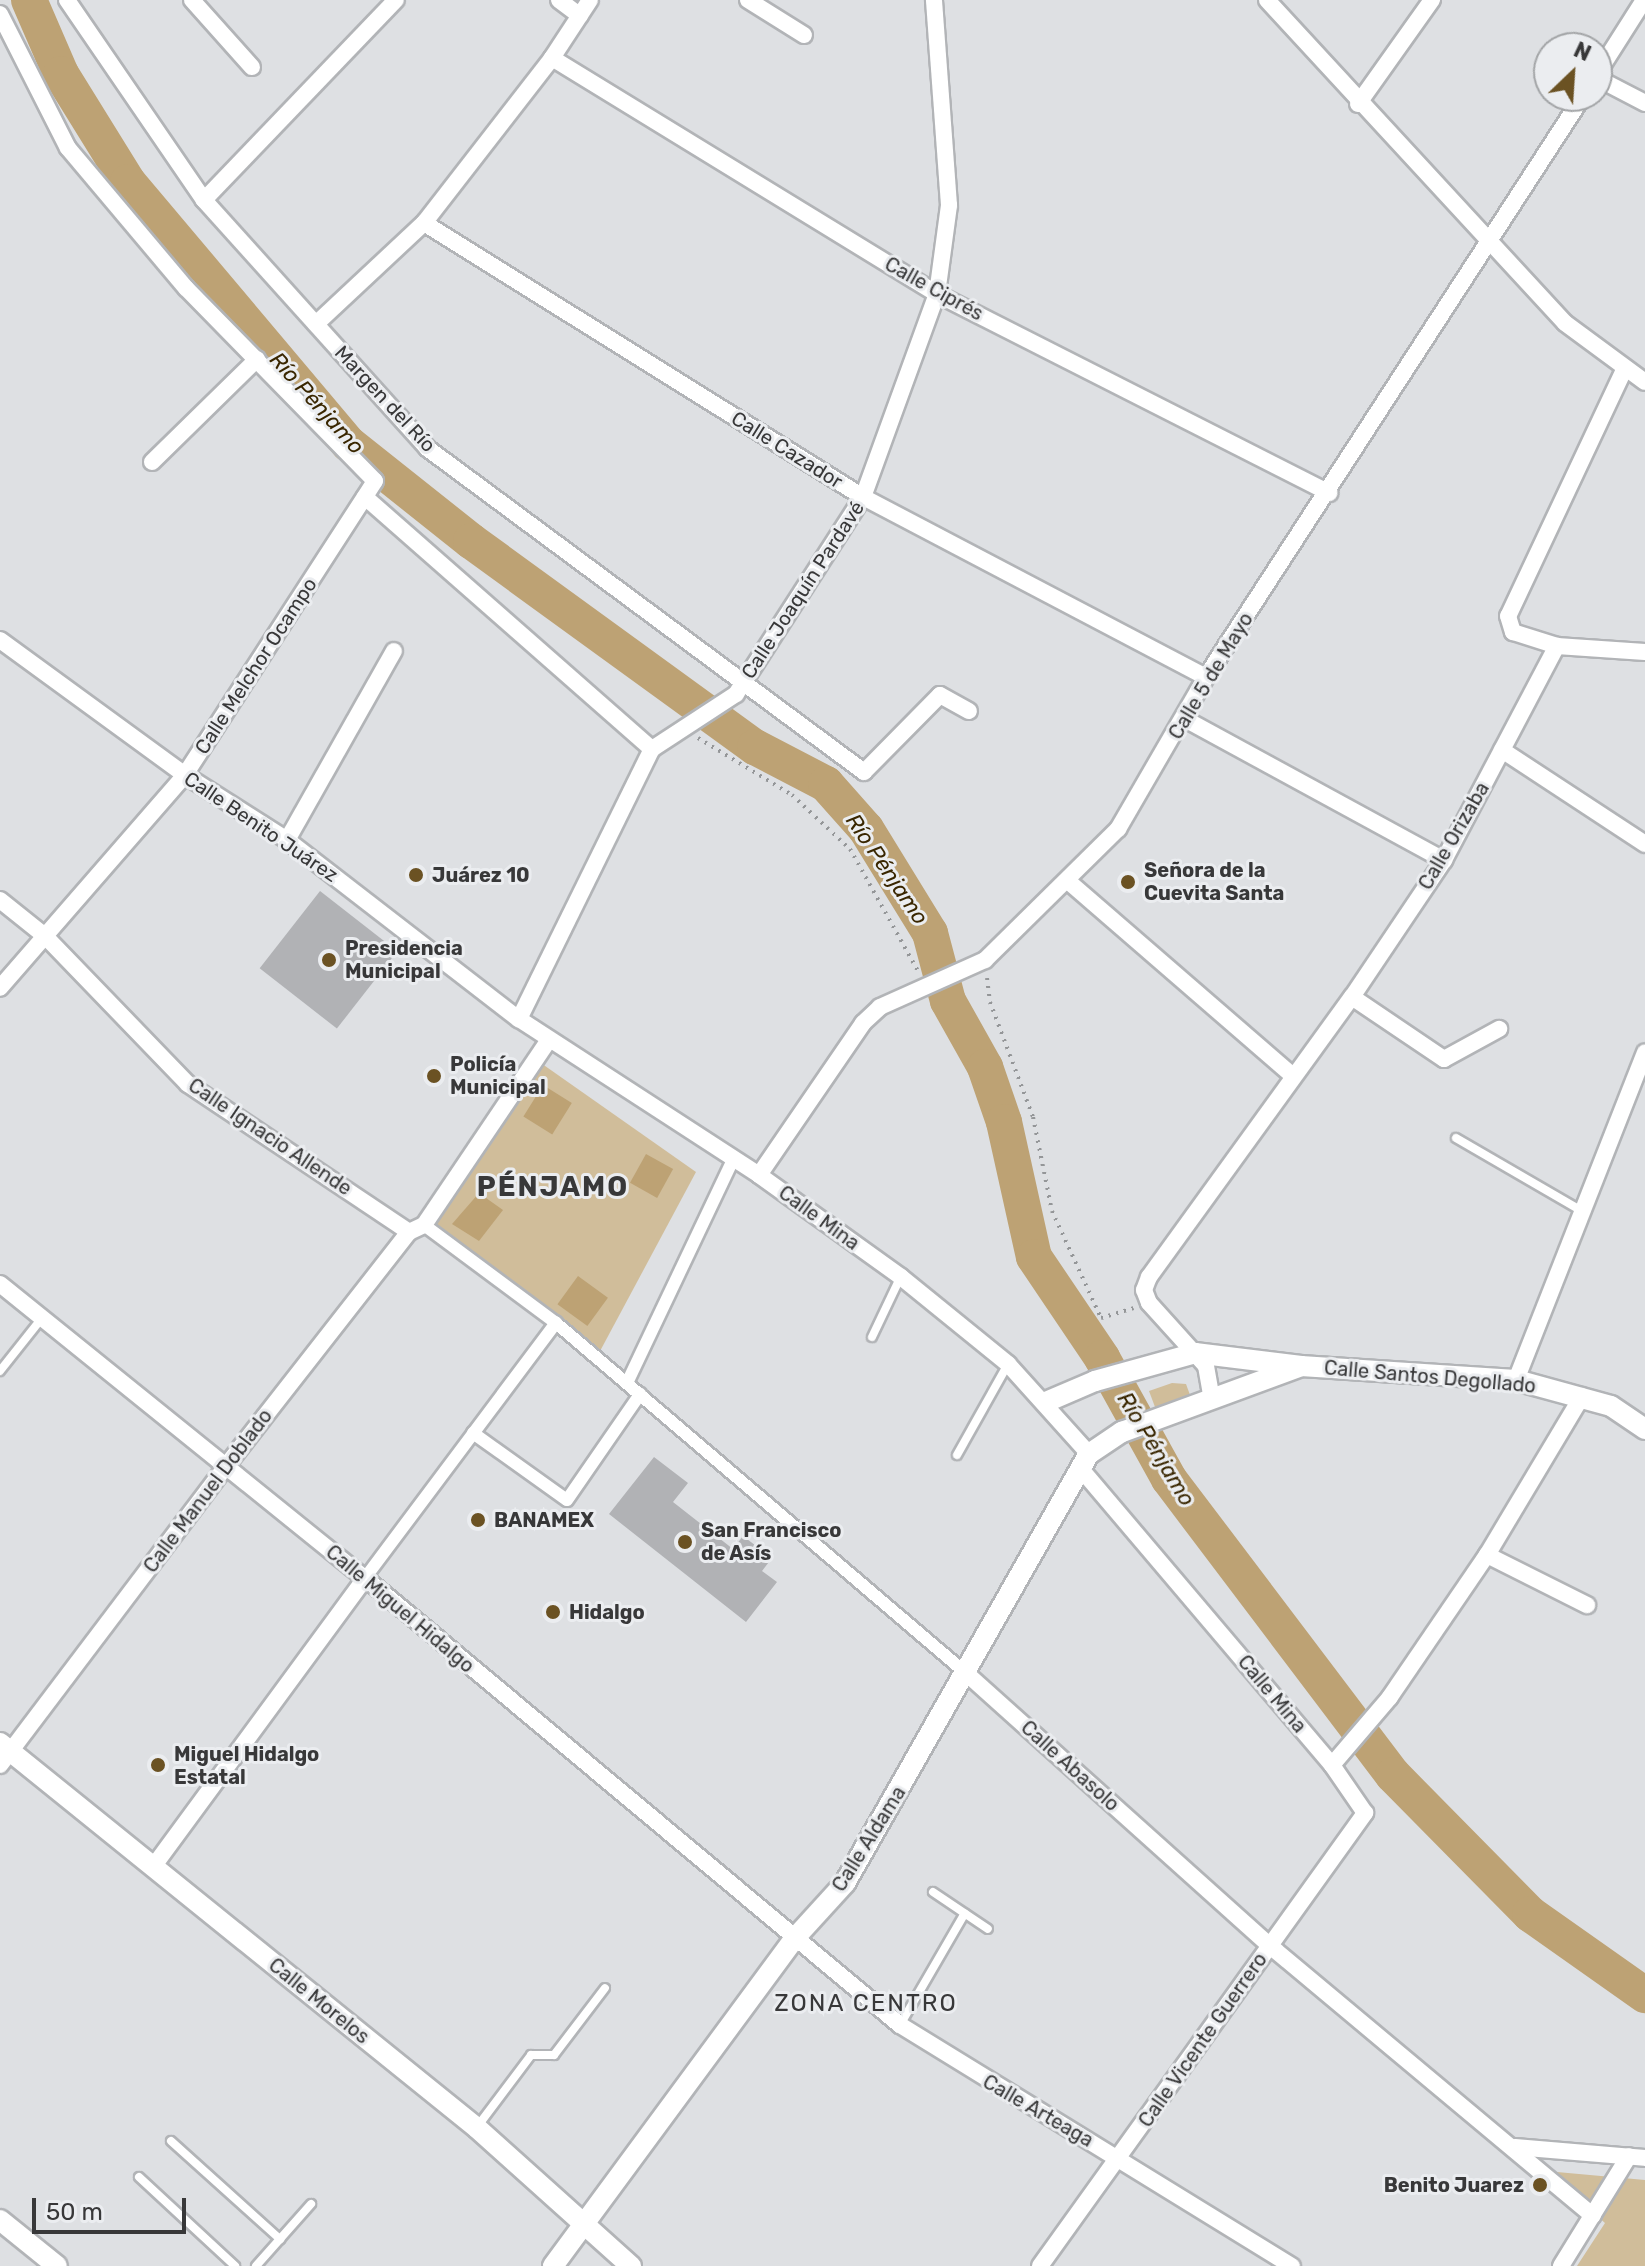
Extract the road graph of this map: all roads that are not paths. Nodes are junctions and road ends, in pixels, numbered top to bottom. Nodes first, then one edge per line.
1 (67, 0) edge
2 (192, 0) edge
3 (396, 0) edge
4 (559, 0) edge
5 (590, 0) edge
6 (748, 0) edge
7 (934, 0) edge
8 (1267, 0) edge
9 (1432, 0) edge
10 (1644, 0) edge
11 (0, 14) edge
12 (580, 16) junction
13 (804, 35) dead end
14 (1613, 50) edge
15 (552, 58) junction
16 (252, 67) dead end
17 (1613, 85) edge
18 (1645, 103) edge
19 (1358, 104) junction
20 (1573, 112) edge
21 (204, 200) junction
22 (424, 223) junction
23 (1491, 239) junction
24 (937, 294) junction
25 (316, 324) junction
26 (257, 359) junction
27 (1624, 370) junction
28 (1645, 382) edge
29 (152, 462) dead end
30 (1329, 493) junction
31 (365, 497) junction
32 (863, 497) junction
33 (0, 640) edge
34 (1557, 646) junction
35 (394, 651) dead end
36 (1645, 652) edge
37 (1206, 677) junction
38 (738, 689) junction
39 (969, 711) dead end
40 (1185, 719) junction
41 (652, 749) junction
42 (1502, 750) junction
43 (185, 775) junction
44 (287, 840) junction
45 (1645, 844) edge
46 (1444, 860) junction
47 (1069, 882) junction
48 (0, 900) edge
49 (45, 936) junction
50 (0, 988) edge
51 (1352, 997) junction
52 (519, 1019) junction
53 (1499, 1029) dead end
54 (549, 1040) junction
55 (1645, 1052) edge
56 (1293, 1076) junction
57 (1456, 1138) dead end
58 (734, 1158) junction
59 (759, 1175) junction
60 (1582, 1211) junction
61 (417, 1229) junction
62 (901, 1277) junction
63 (0, 1284) edge
64 (42, 1318) junction
65 (556, 1323) junction
66 (872, 1337) dead end
67 (1195, 1353) junction
68 (1008, 1364) junction
69 (1301, 1366) junction
70 (0, 1371) edge
71 (1516, 1380) junction
72 (627, 1383) junction
73 (640, 1394) junction
74 (1582, 1396) junction
75 (1046, 1402) junction
76 (1203, 1404) junction
77 (1645, 1429) edge
78 (1122, 1432) joint
79 (473, 1433) junction
80 (957, 1455) dead end
81 (1085, 1461) junction
82 (226, 1466) junction
83 (1487, 1555) junction
84 (365, 1578) junction
85 (1587, 1605) dead end
86 (967, 1674) junction
87 (3, 1753) edge
88 (1332, 1765) junction
89 (1365, 1813) joint
90 (153, 1867) junction
91 (933, 1892) dead end
92 (965, 1913) junction
93 (988, 1929) dead end
94 (793, 1940) junction
95 (1269, 1945) junction
96 (605, 1988) dead end
97 (900, 2025) junction
98 (477, 2128) junction
99 (171, 2141) dead end
100 (1515, 2147) junction
101 (1637, 2157) edge
102 (1120, 2159) junction
103 (139, 2177) dead end
104 (311, 2204) dead end
105 (1593, 2216) junction
106 (0, 2220) edge
107 (585, 2222) junction
108 (280, 2239) junction
109 (48, 2263) edge
110 (235, 2266) edge
111 (256, 2266) edge
112 (553, 2266) edge
113 (631, 2266) edge
114 (1040, 2266) edge
115 (1292, 2266) edge
116 (1561, 2266) edge

1 - 21 street, Margen del Río
2 - 16 street
3 - 21 street
4 - 12 street
5 - 12 street
6 - 13 street
7 - 24 street, Calle Joaquín Pardavé
8 - 19 street
9 - 19 street
10 - 14 street
11 - 26 street
12 - 15 street
15 - 22 street
15 - 24 street, Calle Ciprés
17 - 18 street
19 - 23 street
20 - 23 street, Calle 5 de Mayo
21 - 25 street, Margen del Río
22 - 25 street
22 - 32 street, Calle Cazador
23 - 27 street
23 - 30 street, Calle 5 de Mayo
24 - 30 street, Calle Ciprés
24 - 32 street, Calle Joaquín Pardavé
25 - 38 street, Margen del Río
26 - 29 street
26 - 31 street, Calle Melchor Ocampo
27 - 28 street
27 - 34 street
30 - 37 street, Calle 5 de Mayo
31 - 41 street
31 - 43 street, Calle Melchor Ocampo
32 - 37 street, Calle Cazador
32 - 38 street, Calle Joaquín Pardavé
33 - 43 street, Calle Benito Juárez
34 - 36 street
34 - 42 street, Calle Orizaba
35 - 44 street
37 - 40 street, Calle 5 de Mayo
38 - 39 street, Margen del Río
38 - 41 street, Calle Joaquín Pardavé
40 - 46 street
40 - 47 street, Calle 5 de Mayo
41 - 52 street
42 - 45 street
42 - 46 street, Calle Orizaba
43 - 44 street, Calle Benito Juárez
43 - 49 street, Calle Melchor Ocampo
44 - 52 street, Calle Benito Juárez
46 - 51 street, Calle Orizaba
47 - 56 street
47 - 59 street, Calle 5 de Mayo
48 - 49 street, Calle Ignacio Allende
49 - 50 street, Calle Melchor Ocampo
49 - 61 street, Calle Ignacio Allende
51 - 53 street
51 - 56 street, Calle Orizaba
52 - 54 street, Calle Mina
54 - 58 street, Calle Mina
54 - 61 street, Calle Manuel Doblado
55 - 60 street
56 - 67 street, Calle Orizaba
57 - 60 lane
58 - 59 street, Calle Mina
58 - 72 street
59 - 62 street, Calle Mina
60 - 71 street
61 - 65 street, Calle Abasolo
61 - 82 street, Calle Manuel Doblado
62 - 66 lane
62 - 68 street, Calle Mina
63 - 64 street, Calle Miguel Hidalgo
64 - 70 lane
64 - 82 street, Calle Miguel Hidalgo
65 - 72 street, Calle Abasolo
65 - 79 street
67 - 69 street, Calle Santos Degollado
67 - 75 street, Calle Santos Degollado
67 - 76 street
68 - 75 street, Calle Mina
68 - 80 lane
69 - 71 street, Calle Santos Degollado
69 - 76 street, Calle Santos Degollado
71 - 74 street, Calle Santos Degollado
72 - 73 street, Calle Abasolo
73 - 79 street
73 - 86 street, Calle Abasolo
74 - 77 street, Calle Santos Degollado
74 - 83 street
75 - 81 street, Calle Mina
76 - 78 street, Calle Santos Degollado
78 - 81 street, Calle Aldama
79 - 84 street
81 - 86 street, Calle Aldama
81 - 88 street, Calle Mina
82 - 84 street, Calle Miguel Hidalgo
82 - 87 street, Calle Manuel Doblado
83 - 85 street
83 - 88 street
84 - 90 street
84 - 94 street, Calle Miguel Hidalgo
86 - 94 street, Calle Aldama
86 - 95 street, Calle Abasolo
87 - 90 street, Calle Morelos
88 - 89 street, Calle Mina
89 - 95 street, Calle Vicente Guerrero
90 - 98 street, Calle Morelos
91 - 92 lane
92 - 93 lane
92 - 97 lane
94 - 97 street, Calle Arteaga
94 - 107 street, Calle Aldama
95 - 100 street, Calle Abasolo
95 - 102 street, Calle Vicente Guerrero
96 - 98 lane
97 - 102 street, Calle Arteaga
98 - 107 street, Calle Morelos
99 - 108 lane
100 - 101 street
100 - 105 street, Calle Abasolo
101 - 105 street
102 - 114 street, Calle Vicente Guerrero
102 - 115 street, Calle Arteaga
103 - 110 lane
104 - 108 lane
105 - 116 street
106 - 109 street
107 - 112 street, Calle Aldama
107 - 113 street, Calle Morelos
108 - 111 lane

